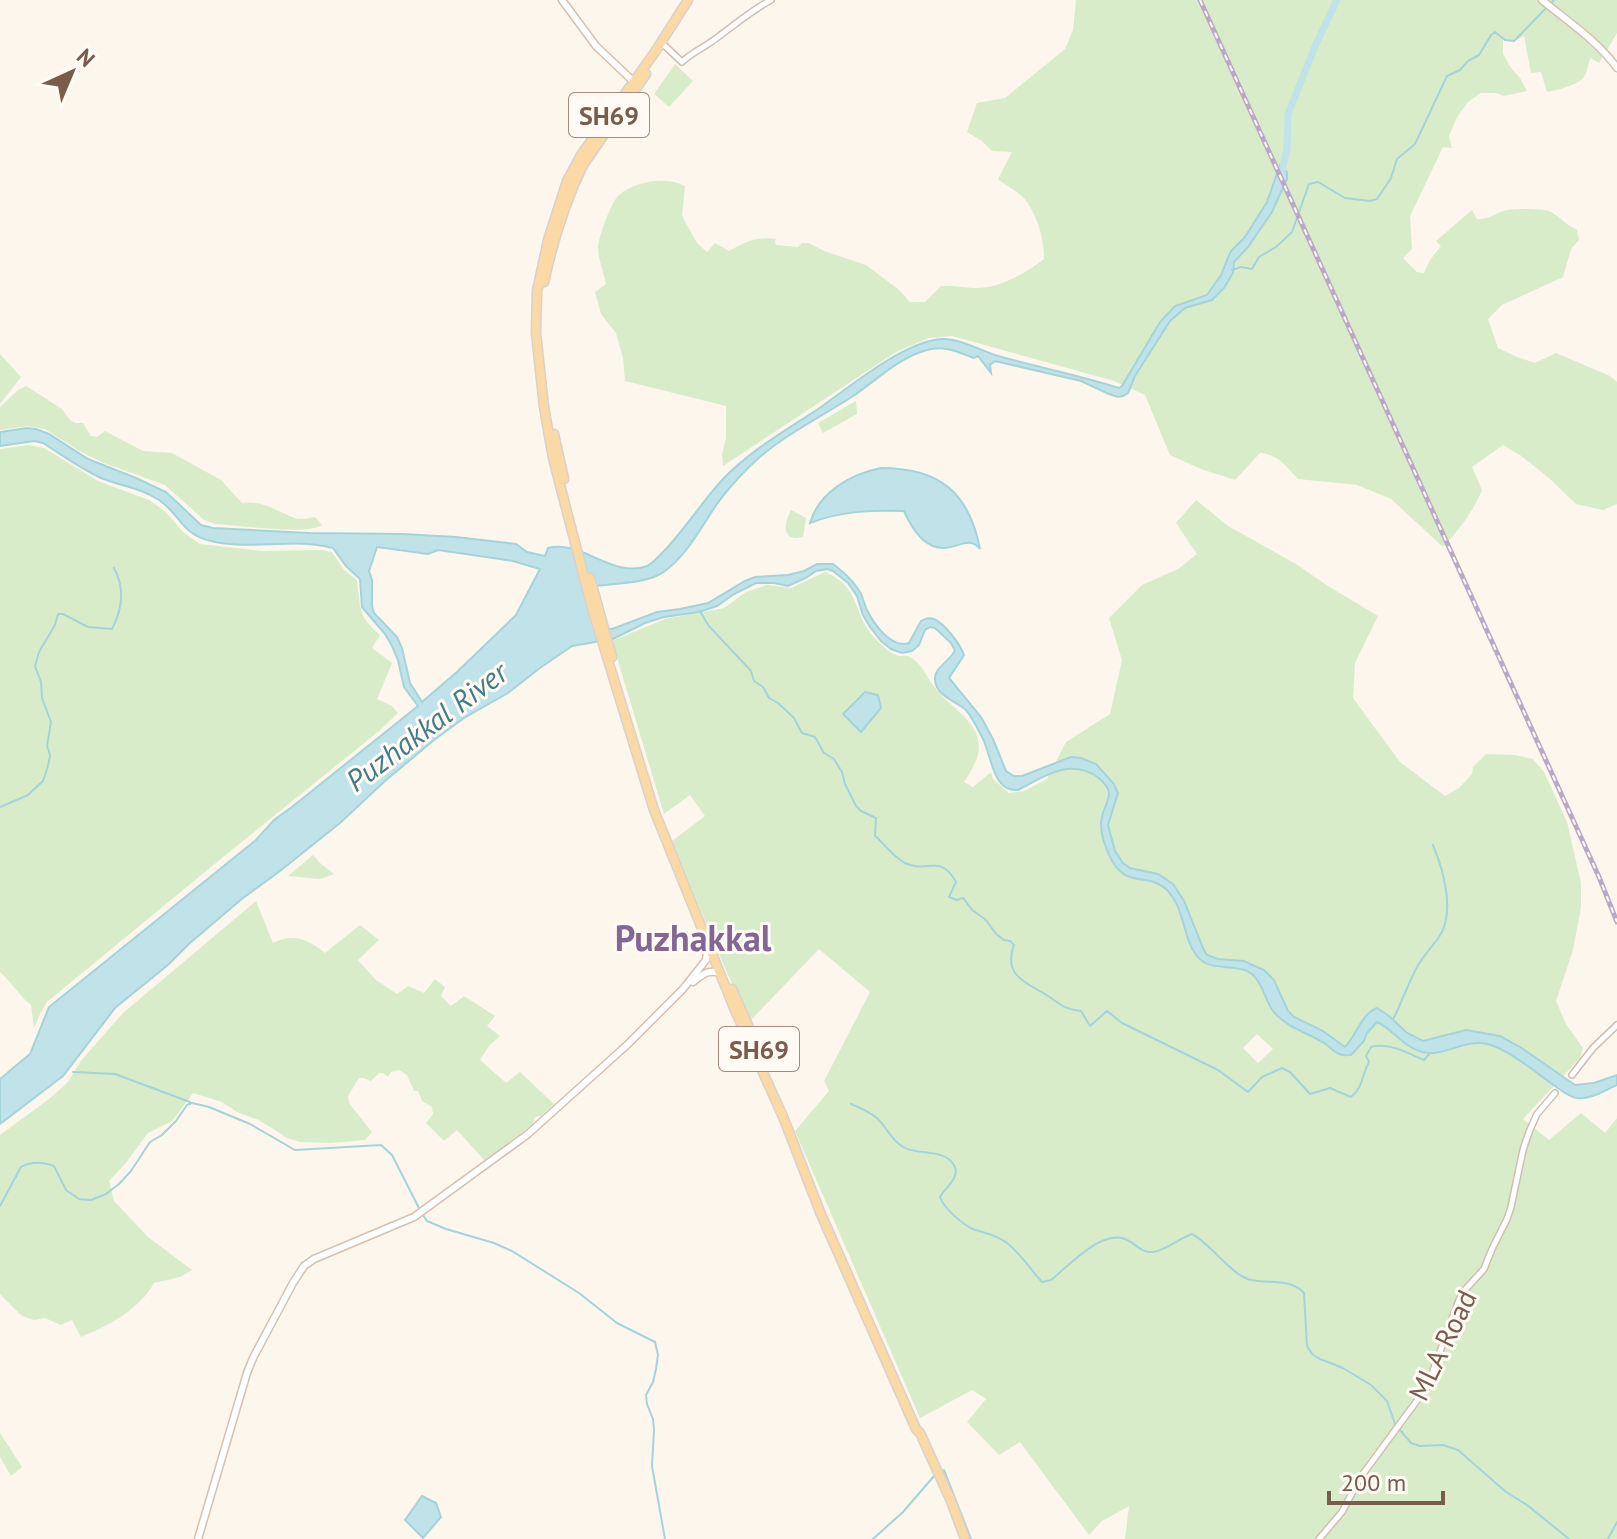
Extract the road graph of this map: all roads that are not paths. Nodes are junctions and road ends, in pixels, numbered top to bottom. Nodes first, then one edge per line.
1 (562, 0) edge
2 (690, 0) edge
3 (771, 0) edge
4 (1546, 4) edge
5 (665, 46) junction
6 (1617, 68) edge
7 (636, 84) junction
8 (579, 546) junction
9 (590, 590) junction
10 (600, 624) junction
11 (663, 828) junction
12 (708, 945) junction
13 (720, 973) junction
14 (683, 989) junction
15 (1617, 1025) edge
16 (1572, 1075) dead end
17 (1555, 1093) dead end
18 (920, 1433) junction
19 (198, 1539) edge
20 (965, 1539) edge
21 (1319, 1539) edge

1 - 7 main road
2 - 5 main road
2 - 7 main road, SH69
3 - 5 street
4 - 6 main road
5 - 7 main road
7 - 8 main road
7 - 8 main road, SH69
8 - 9 main road
9 - 10 main road
9 - 10 main road, SH69
10 - 11 main road, SH69
11 - 12 main road
11 - 18 main road, SH69
12 - 13 main road
12 - 14 main road
13 - 14 main road
13 - 18 main road
14 - 19 main road
15 - 16 street
17 - 21 street, MLA Road
18 - 20 main road, SH69

